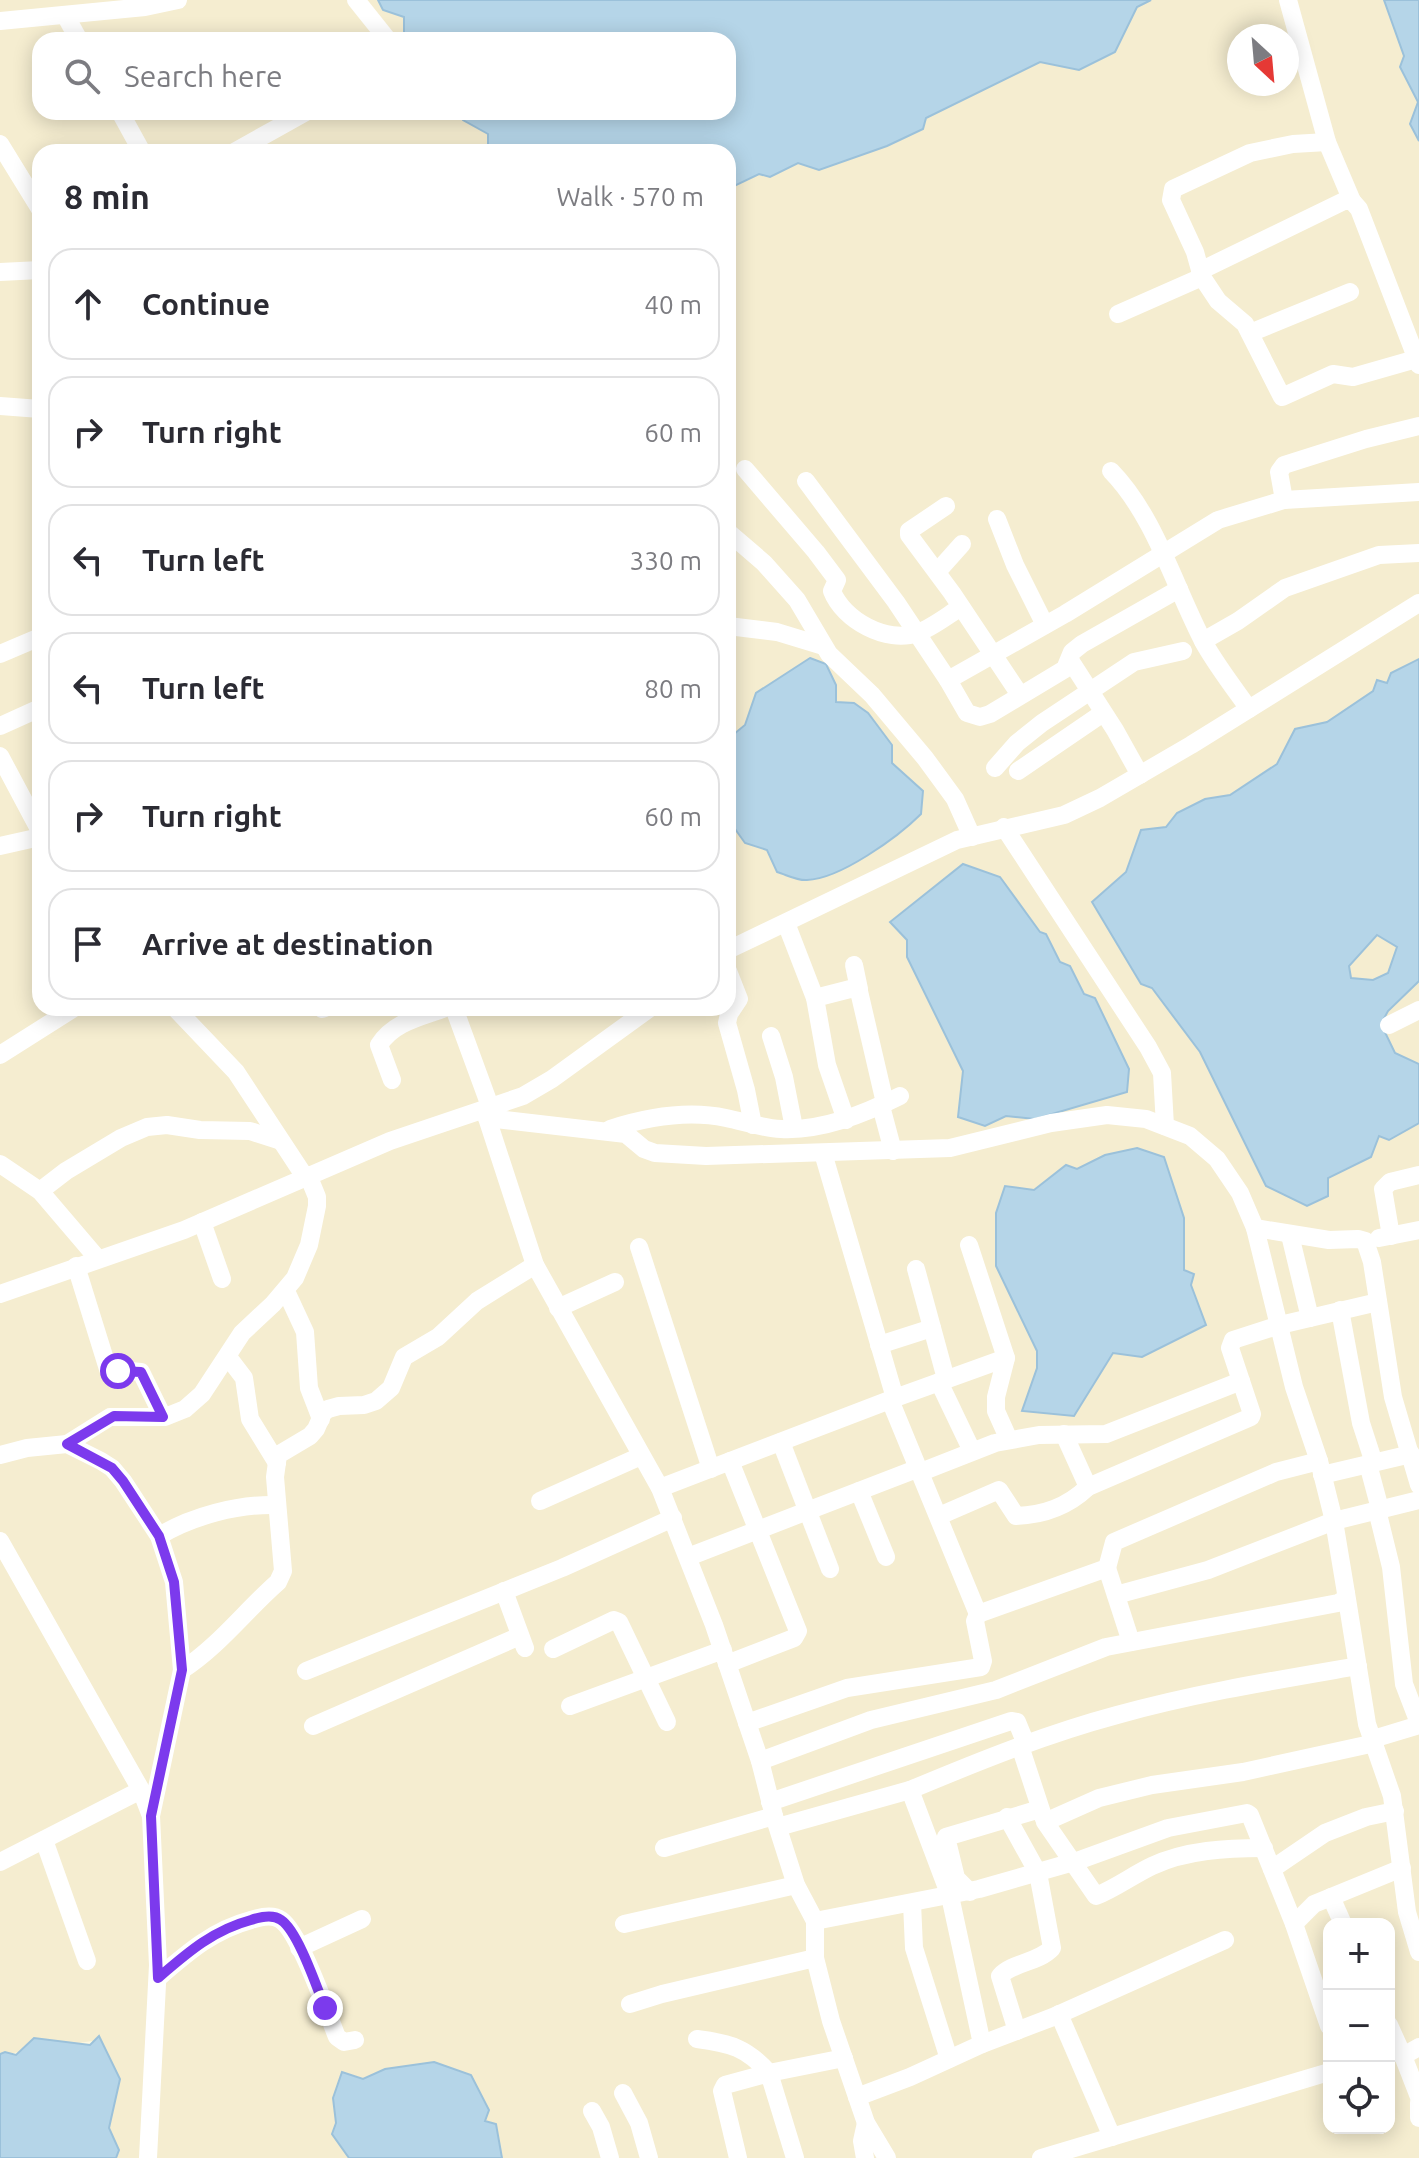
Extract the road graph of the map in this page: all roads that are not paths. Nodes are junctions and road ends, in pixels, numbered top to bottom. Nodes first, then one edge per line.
1 (178, 0) edge
2 (356, 0) edge
3 (1288, 0) edge
4 (47, 8) edge
5 (65, 15) junction
6 (0, 21) edge
7 (75, 32) edge
8 (382, 32) edge
9 (124, 120) edge
10 (292, 120) edge
11 (1327, 142) junction
12 (0, 144) edge
13 (138, 144) edge
14 (251, 144) edge
15 (32, 196) edge
16 (1352, 201) junction
17 (32, 270) edge
18 (0, 272) edge
19 (1201, 274) junction
20 (1350, 292) dead end
21 (1118, 314) dead end
22 (1250, 333) junction
23 (1418, 362) edge
24 (0, 406) edge
25 (32, 408) edge
26 (1419, 426) edge
27 (745, 469) dead end
28 (1111, 471) dead end
29 (806, 481) dead end
30 (1419, 492) edge
31 (1284, 500) junction
32 (946, 506) dead end
33 (997, 519) dead end
34 (736, 539) edge
35 (962, 544) dead end
36 (1419, 553) edge
37 (1162, 556) junction
38 (937, 572) junction
39 (1179, 589) junction
40 (1419, 603) edge
41 (961, 607) junction
42 (1045, 625) junction
43 (736, 627) edge
44 (917, 634) junction
45 (32, 640) edge
46 (1203, 641) junction
47 (823, 646) junction
48 (1183, 651) dead end
49 (0, 654) edge
50 (994, 655) junction
51 (1070, 660) junction
52 (948, 680) junction
53 (1091, 693) junction
54 (1020, 695) junction
55 (1249, 709) junction
56 (32, 712) edge
57 (1103, 713) junction
58 (0, 726) edge
59 (0, 756) edge
60 (995, 768) dead end
61 (1018, 771) dead end
62 (1140, 775) junction
63 (32, 816) edge
64 (1004, 827) junction
65 (972, 837) junction
66 (32, 839) edge
67 (0, 846) edge
68 (786, 923) junction
69 (736, 946) edge
70 (854, 965) dead end
71 (859, 989) junction
72 (815, 998) junction
73 (1419, 1010) edge
74 (61, 1016) edge
75 (183, 1016) edge
76 (424, 1016) edge
77 (457, 1016) edge
78 (639, 1016) edge
79 (729, 1016) edge
80 (1389, 1025) dead end
81 (771, 1036) dead end
82 (0, 1055) edge
83 (392, 1080) dead end
84 (888, 1102) junction
85 (489, 1113) junction
86 (846, 1120) junction
87 (753, 1125) junction
88 (1165, 1126) junction
89 (794, 1128) junction
90 (604, 1131) junction
91 (281, 1141) junction
92 (893, 1151) junction
93 (823, 1153) junction
94 (0, 1164) edge
95 (1419, 1175) edge
96 (306, 1176) junction
97 (40, 1191) junction
98 (202, 1222) junction
99 (1255, 1228) junction
100 (1419, 1230) edge
101 (1290, 1235) junction
102 (1391, 1236) junction
103 (1365, 1241) junction
104 (969, 1245) dead end
105 (639, 1247) dead end
106 (98, 1259) junction
107 (535, 1265) junction
108 (76, 1266) junction
109 (916, 1269) dead end
110 (222, 1279) dead end
111 (615, 1282) dead end
112 (286, 1291) junction
113 (0, 1294) edge
114 (1378, 1302) junction
115 (558, 1308) junction
116 (1340, 1310) junction
117 (1310, 1318) junction
118 (1280, 1325) junction
119 (932, 1328) junction
120 (879, 1345) junction
121 (228, 1357) junction
122 (1006, 1358) junction
123 (942, 1381) junction
124 (1241, 1381) junction
125 (892, 1399) junction
126 (1410, 1416) edge
127 (163, 1417) junction
128 (321, 1419) junction
129 (1064, 1434) junction
130 (1009, 1440) junction
131 (781, 1442) junction
132 (67, 1444) junction
133 (972, 1451) junction
134 (1411, 1454) junction
135 (0, 1455) edge
136 (641, 1456) junction
137 (730, 1461) junction
138 (277, 1463) junction
139 (1371, 1463) junction
140 (1320, 1468) junction
141 (711, 1469) junction
142 (920, 1470) junction
143 (1419, 1485) edge
144 (1088, 1487) junction
145 (660, 1488) junction
146 (859, 1491) junction
147 (1419, 1500) edge
148 (540, 1501) dead end
149 (276, 1505) junction
150 (1379, 1510) junction
151 (808, 1511) junction
152 (939, 1516) junction
153 (673, 1518) junction
154 (1334, 1521) junction
155 (757, 1530) junction
156 (159, 1536) junction
157 (0, 1541) edge
158 (688, 1557) junction
159 (886, 1557) dead end
160 (1107, 1568) junction
161 (830, 1569) dead end
162 (504, 1591) junction
163 (1346, 1593) junction
164 (1116, 1595) junction
165 (978, 1614) junction
166 (1131, 1642) junction
167 (553, 1649) dead end
168 (725, 1657) junction
169 (1358, 1666) junction
170 (182, 1670) junction
171 (306, 1671) dead end
172 (647, 1677) junction
173 (570, 1706) dead end
174 (667, 1722) dead end
175 (747, 1723) junction
176 (1419, 1724) edge
177 (313, 1726) dead end
178 (1374, 1741) junction
179 (1023, 1745) junction
180 (760, 1761) junction
181 (141, 1790) junction
182 (910, 1790) junction
183 (1395, 1811) junction
184 (774, 1815) junction
185 (1042, 1815) junction
186 (151, 1816) junction
187 (1007, 1817) junction
188 (44, 1840) junction
189 (664, 1848) dead end
190 (1264, 1848) junction
191 (1074, 1861) junction
192 (0, 1862) edge
193 (1402, 1868) junction
194 (1272, 1869) junction
195 (1038, 1873) junction
196 (796, 1885) junction
197 (970, 1892) junction
198 (950, 1896) junction
199 (1331, 1897) junction
200 (912, 1903) junction
201 (1340, 1918) edge
202 (362, 1919) dead end
203 (815, 1921) junction
204 (1415, 1922) edge
205 (624, 1924) dead end
206 (1294, 1924) junction
207 (1225, 1940) dead end
208 (299, 1948) junction
209 (1419, 1952) edge
210 (815, 1958) junction
211 (87, 1961) dead end
212 (158, 1978) junction
213 (630, 2004) dead end
214 (1323, 2009) edge
215 (1059, 2014) junction
216 (1017, 2031) junction
217 (697, 2039) dead end
218 (355, 2040) dead end
219 (982, 2044) junction
220 (1404, 2052) edge
221 (844, 2058) junction
222 (949, 2059) junction
223 (769, 2073) junction
224 (1323, 2074) edge
225 (623, 2093) dead end
226 (857, 2097) junction
227 (1419, 2100) edge
228 (592, 2111) dead end
229 (1419, 2118) edge
230 (866, 2123) junction
231 (1112, 2137) junction
232 (148, 2158) edge
233 (610, 2158) edge
234 (649, 2158) edge
235 (738, 2158) edge
236 (795, 2158) edge
237 (865, 2158) edge
238 (887, 2158) edge
239 (1041, 2158) edge

1 - 5 street
2 - 8 street
3 - 11 street
4 - 5 street
4 - 6 street
5 - 7 street
9 - 13 street
10 - 14 street
11 - 16 street
11 - 19 street
12 - 15 street
16 - 19 street
16 - 23 street
17 - 18 street
19 - 21 street
19 - 22 street
20 - 22 street
22 - 23 street
24 - 25 street
26 - 31 street
27 - 44 street
28 - 37 street
29 - 44 street
30 - 31 street
31 - 37 street
32 - 38 street
33 - 42 street
34 - 47 street
35 - 38 street
36 - 46 street
37 - 39 street
37 - 42 street
38 - 41 street
39 - 46 street
39 - 51 street
40 - 55 street
41 - 44 street
41 - 50 street
42 - 50 street
43 - 47 street
44 - 52 street
45 - 49 street
46 - 55 street
47 - 65 street
48 - 53 street
50 - 52 street
50 - 54 street
51 - 53 street
51 - 54 street
52 - 54 street
53 - 57 street
53 - 60 street
55 - 62 street
56 - 58 street
57 - 61 street
57 - 62 street
59 - 63 street
62 - 64 street
64 - 65 street
64 - 88 street
65 - 68 street
66 - 67 street
68 - 69 street
68 - 72 street
70 - 71 street
71 - 72 street
71 - 84 street
72 - 86 street
73 - 80 street
74 - 82 street
75 - 91 street
76 - 83 street
77 - 85 street
78 - 85 street
79 - 87 street
81 - 89 street
84 - 86 street
84 - 92 street
85 - 90 street
85 - 96 street
85 - 107 street
86 - 89 street
87 - 89 street
87 - 90 street
88 - 92 street
88 - 99 street
90 - 93 street
91 - 96 street
91 - 97 street
92 - 93 street
93 - 120 street
94 - 97 street
95 - 102 street
96 - 98 street
96 - 112 street
97 - 106 street
98 - 106 street
98 - 110 street
99 - 101 street
99 - 118 street
100 - 102 street
101 - 103 street
101 - 117 street
102 - 103 street
103 - 114 street
104 - 122 street
105 - 141 street
106 - 108 street
107 - 115 street
107 - 128 street
108 - 113 street
108 - 127 street
109 - 119 street
111 - 115 street
112 - 121 street
112 - 128 street
114 - 116 street
114 - 126 street
115 - 136 street
116 - 117 street
116 - 139 street
117 - 118 street
118 - 124 street
118 - 140 street
119 - 120 street
119 - 123 street
120 - 125 street
121 - 127 street
121 - 138 street
122 - 123 street
122 - 130 street
123 - 125 street
123 - 133 street
124 - 129 street
124 - 144 street
125 - 131 street
125 - 142 street
126 - 134 street
127 - 132 street
128 - 138 street
129 - 130 street
129 - 144 street
130 - 133 street
131 - 137 street
131 - 151 street
132 - 135 street
132 - 156 street
133 - 142 street
134 - 139 street
134 - 143 street
136 - 145 street
136 - 148 street
137 - 141 street
137 - 155 street
138 - 149 street
139 - 140 street
139 - 150 street
140 - 154 street
140 - 160 street
141 - 145 street
142 - 146 street
142 - 152 street
144 - 152 street
145 - 153 street
146 - 151 street
146 - 159 street
147 - 150 street
149 - 156 street
149 - 170 street
150 - 154 street
150 - 176 street
151 - 155 street
151 - 161 street
152 - 165 street
153 - 158 street
153 - 162 street
154 - 163 street
154 - 164 street
155 - 158 street
155 - 168 street
156 - 170 street
157 - 181 street
158 - 168 street
160 - 164 street
160 - 165 street
162 - 171 street
162 - 177 street
163 - 166 street
163 - 169 street
164 - 166 street
165 - 175 street
166 - 180 street
167 - 172 street
168 - 172 street
168 - 175 street
169 - 178 street
169 - 179 street
170 - 186 street
172 - 173 street
172 - 174 street
175 - 180 street
176 - 178 street
178 - 183 street
178 - 185 street
179 - 182 street
179 - 184 street
179 - 185 street
180 - 184 street
181 - 186 street
181 - 188 street
182 - 184 street
182 - 198 street
183 - 193 street
183 - 194 street
184 - 189 street
184 - 196 street
185 - 187 street
185 - 191 street
186 - 212 street
187 - 195 street
187 - 197 street
188 - 192 street
188 - 211 street
190 - 191 street
190 - 191 street
190 - 194 street
191 - 195 street
193 - 199 street
193 - 204 street
194 - 206 street
195 - 197 street
195 - 216 street
196 - 203 street
196 - 205 street
197 - 198 street
198 - 200 street
198 - 219 street
199 - 201 street
199 - 206 street
200 - 203 street
200 - 222 street
202 - 208 street
203 - 210 street
204 - 209 street
206 - 214 street
207 - 215 street
208 - 212 street
208 - 218 street
210 - 213 street
210 - 221 street
212 - 232 street
215 - 216 street
215 - 231 street
216 - 219 street
217 - 223 street
219 - 222 street
220 - 227 street
221 - 223 street
221 - 226 street
222 - 226 street
223 - 235 street
223 - 236 street
224 - 231 street
225 - 234 street
226 - 230 street
227 - 229 street
228 - 233 street
230 - 237 street
230 - 238 street
231 - 239 street

